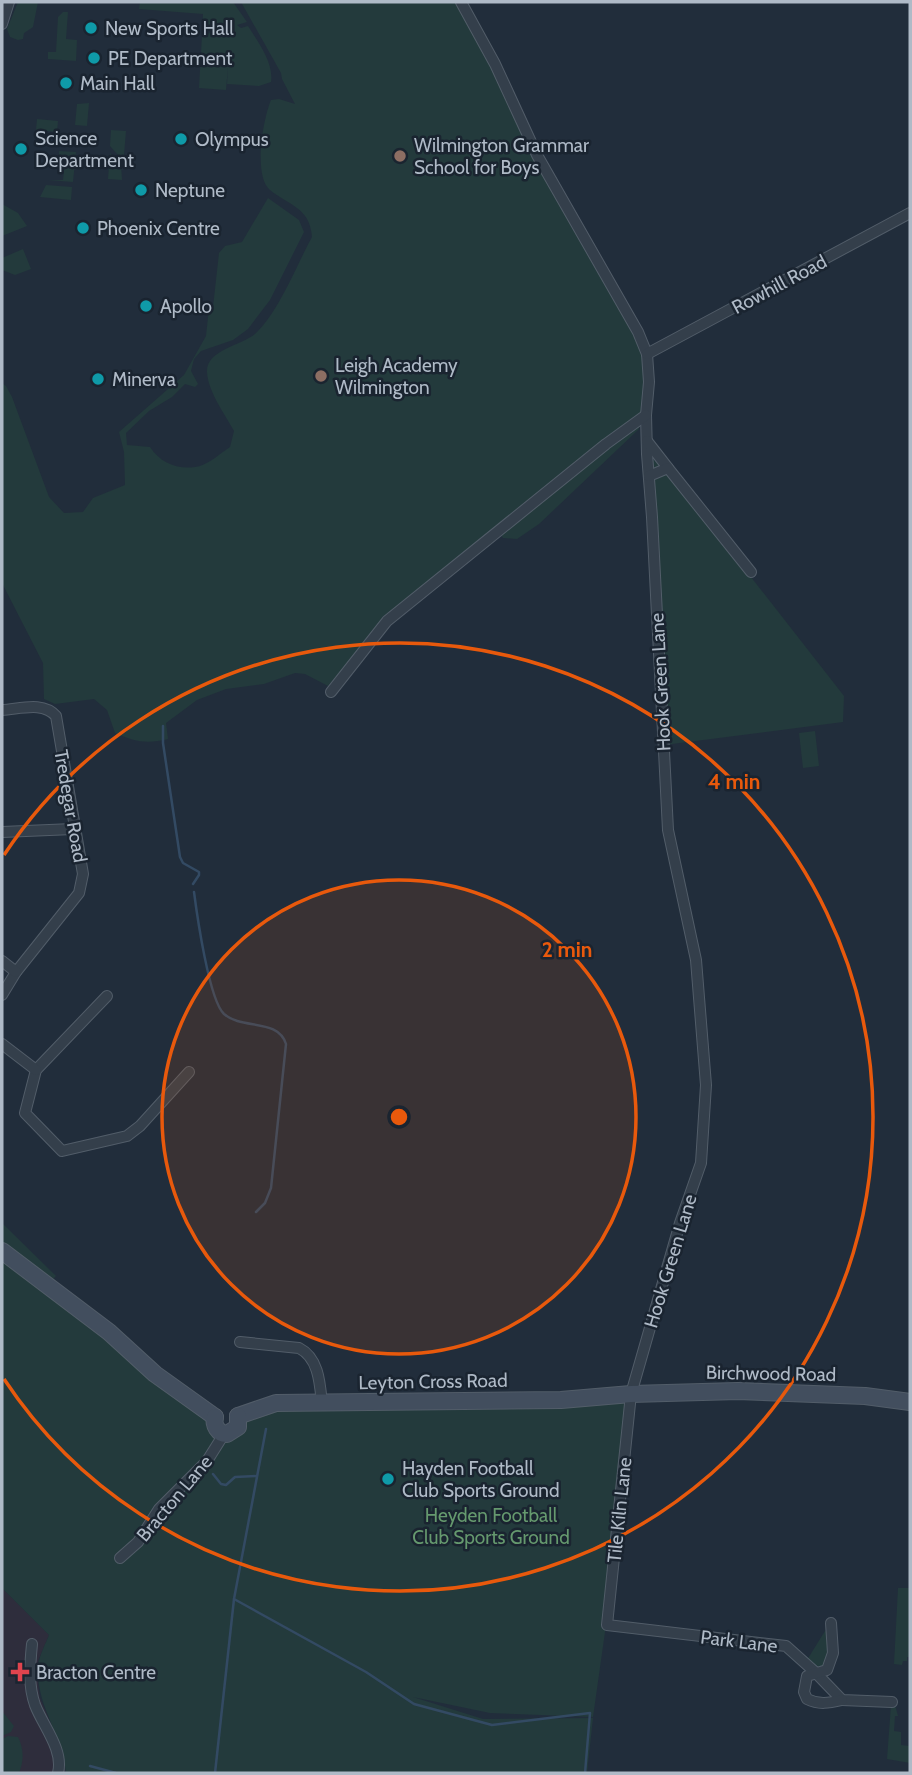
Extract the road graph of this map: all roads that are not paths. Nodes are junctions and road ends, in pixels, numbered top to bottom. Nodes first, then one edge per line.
1 (9, 2) edge
2 (461, 2) edge
3 (2, 24) edge
4 (910, 213) edge
5 (647, 354) junction
6 (646, 415) junction
7 (647, 441) junction
8 (668, 468) junction
9 (649, 476) junction
10 (751, 572) dead end
11 (331, 692) dead end
12 (2, 710) edge
13 (74, 829) junction
14 (2, 832) edge
15 (2, 961) edge
16 (16, 972) junction
17 (2, 995) edge
18 (107, 996) dead end
19 (2, 1044) edge
20 (36, 1070) junction
21 (189, 1072) dead end
22 (2, 1251) edge
23 (240, 1342) dead end
24 (631, 1394) junction
25 (910, 1402) edge
26 (322, 1404) junction
27 (238, 1416) junction
28 (215, 1417) junction
29 (224, 1434) junction
30 (120, 1558) dead end
31 (831, 1623) dead end
32 (607, 1625) joint
33 (32, 1644) dead end
34 (815, 1672) junction
35 (842, 1700) junction
36 (892, 1702) dead end
37 (58, 1773) edge

1 - 3 street
2 - 5 street, Hook Green Lane
4 - 5 street, Rowhill Road
5 - 6 street, Hook Green Lane
6 - 7 street, Hook Green Lane
6 - 11 street
7 - 8 street
7 - 9 street, Hook Green Lane
8 - 9 street
8 - 10 street
9 - 24 street, Hook Green Lane
12 - 13 street, Tredegar Road
13 - 14 street
13 - 16 street, Tredegar Road
15 - 16 street
16 - 17 street, Tredegar Road
18 - 20 street
19 - 20 street
20 - 21 street
22 - 28 street
23 - 26 street
24 - 25 street, Birchwood Road
24 - 26 street, Leyton Cross Road
24 - 32 street, Tile Kiln Lane
26 - 27 street, Leyton Cross Road
27 - 28 street, Leyton Cross Road
27 - 29 street
28 - 29 street
29 - 30 street, Bracton Lane
31 - 34 street
32 - 34 street, Park Lane
33 - 37 street
34 - 35 street, Park Lane
34 - 35 street
35 - 36 street

